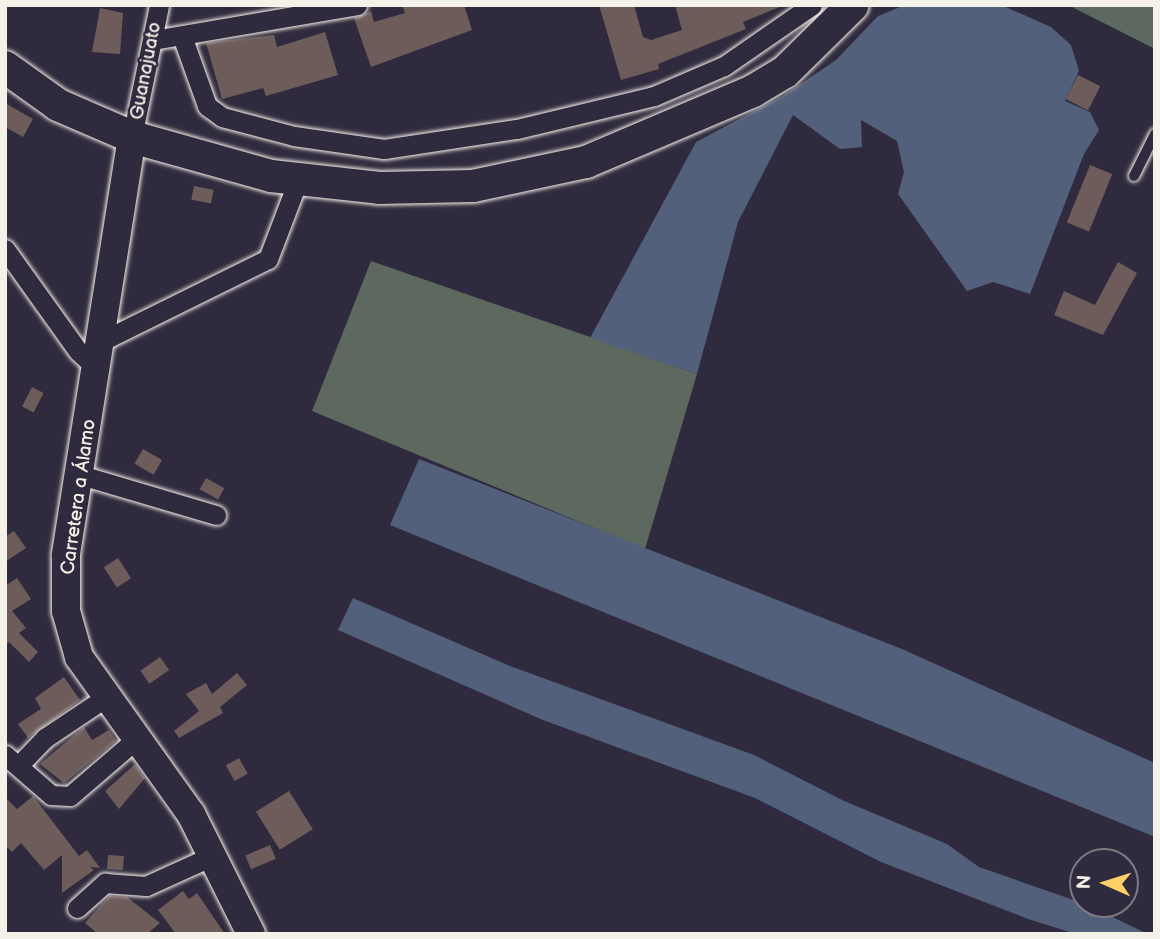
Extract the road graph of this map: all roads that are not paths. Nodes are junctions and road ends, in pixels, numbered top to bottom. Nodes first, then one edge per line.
1 (159, 5) edge
2 (357, 5) edge
3 (812, 5) edge
4 (853, 5) edge
5 (182, 36) junction
6 (153, 40) junction
7 (5, 67) edge
8 (654, 96) junction
9 (672, 130) junction
10 (1155, 134) edge
11 (132, 137) junction
12 (1134, 176) dead end
13 (297, 183) junction
14 (5, 249) edge
15 (102, 341) junction
16 (97, 369) junction
17 (81, 475) junction
18 (216, 515) dead end
19 (106, 697) junction
20 (134, 741) junction
21 (12, 761) edge
22 (212, 856) junction
23 (77, 908) dead end
24 (251, 934) edge

1 - 6 street, Guanajuato
2 - 5 street
3 - 8 street
4 - 9 main road
5 - 6 street
5 - 8 street
6 - 11 street, Guanajuato
7 - 11 main road
8 - 9 street
9 - 13 main road
10 - 12 lane
11 - 13 main road
11 - 15 main road, Carretera a Álamo
13 - 15 street
14 - 16 street
15 - 16 main road, Carretera a Álamo
16 - 17 main road, Carretera a Álamo
17 - 18 street
17 - 19 main road, Carretera a Álamo
19 - 20 main road, Carretera a Álamo
19 - 21 street
20 - 21 street
20 - 22 main road, Carretera a Álamo
22 - 23 street
22 - 24 main road, Carretera a Álamo

